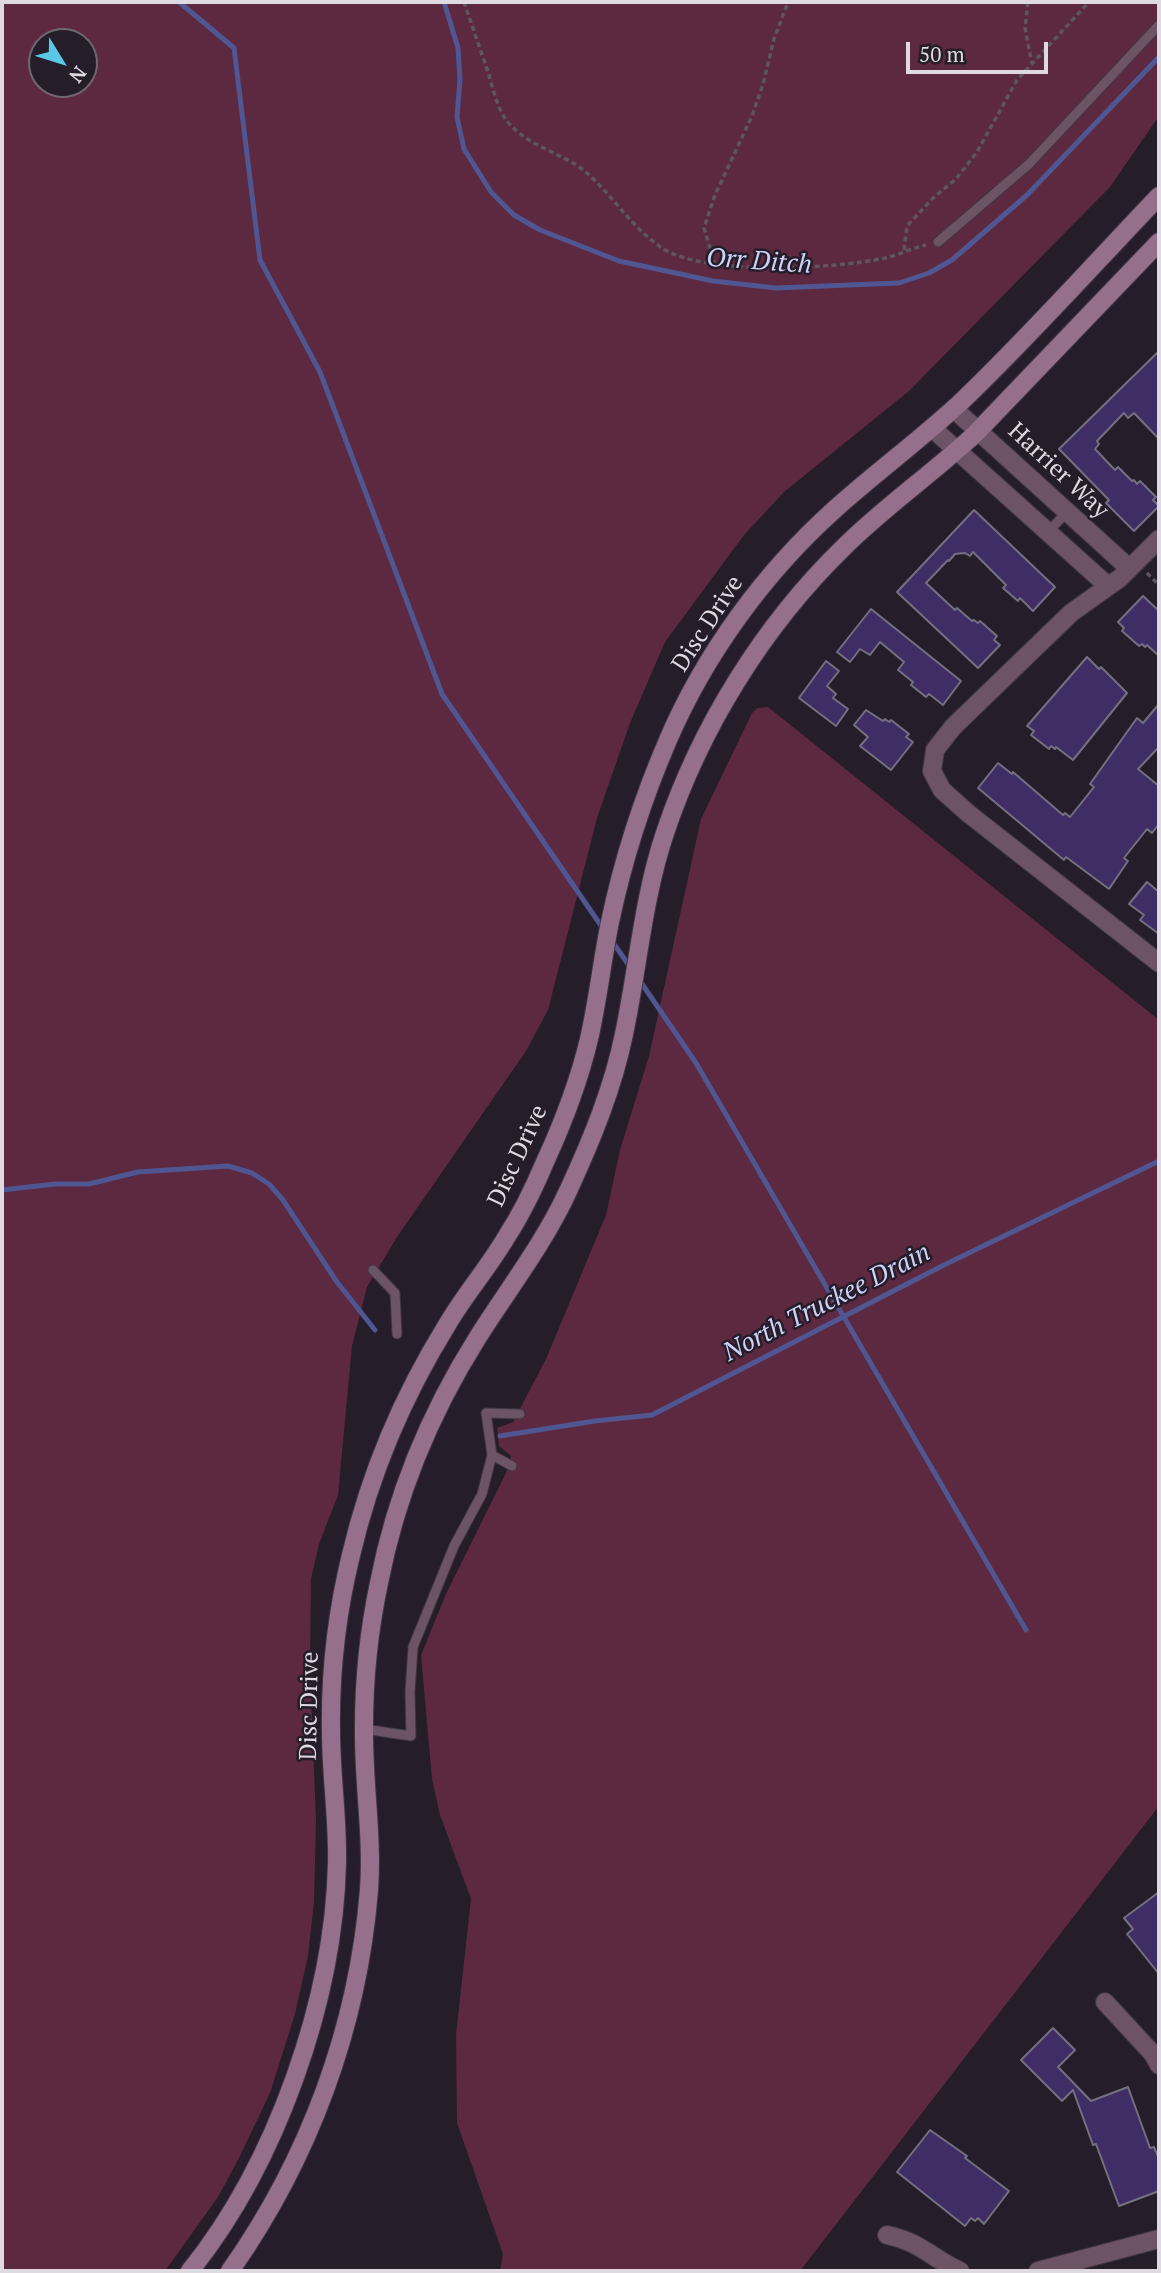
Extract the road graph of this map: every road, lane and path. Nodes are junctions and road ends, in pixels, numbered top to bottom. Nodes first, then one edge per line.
1 (464, 2) edge
2 (788, 2) edge
3 (1028, 2) edge
4 (1089, 2) edge
5 (1159, 25) edge
6 (1032, 64) junction
7 (1159, 196) edge
8 (938, 242) joint
9 (1159, 242) edge
10 (904, 250) junction
11 (715, 264) junction
12 (954, 409) junction
13 (932, 428) junction
14 (978, 430) junction
15 (957, 451) junction
16 (1067, 512) junction
17 (1048, 532) junction
18 (1159, 539) edge
19 (1129, 568) junction
20 (1108, 586) junction
21 (1159, 963) edge
22 (373, 1270) dead end
23 (397, 1334) dead end
24 (520, 1414) dead end
25 (492, 1455) junction
26 (512, 1466) dead end
27 (363, 1728) junction
28 (1105, 2002) dead end
29 (1159, 2065) edge
30 (887, 2235) dead end
31 (1159, 2239) edge
32 (1082, 2266) edge
33 (190, 2271) edge
34 (230, 2271) edge
35 (960, 2271) edge
36 (1038, 2271) edge

1 - 11 path
2 - 11 path
3 - 6 path
4 - 6 path
5 - 8 lane
6 - 10 path
7 - 12 main road, Disc Drive
8 - 10 path
9 - 14 main road
10 - 11 path
12 - 13 main road, Disc Drive
12 - 14 street, Harrier Way
13 - 15 street
13 - 33 main road, Disc Drive
14 - 15 main road
14 - 16 street, Harrier Way
15 - 17 street
15 - 27 main road
16 - 17 lane
16 - 19 street, Harrier Way
17 - 20 street
18 - 19 street
19 - 20 street
20 - 21 street
22 - 23 lane
24 - 25 lane
25 - 26 lane
25 - 27 lane
27 - 34 main road
28 - 29 street
30 - 35 street
31 - 32 street
32 - 36 street

